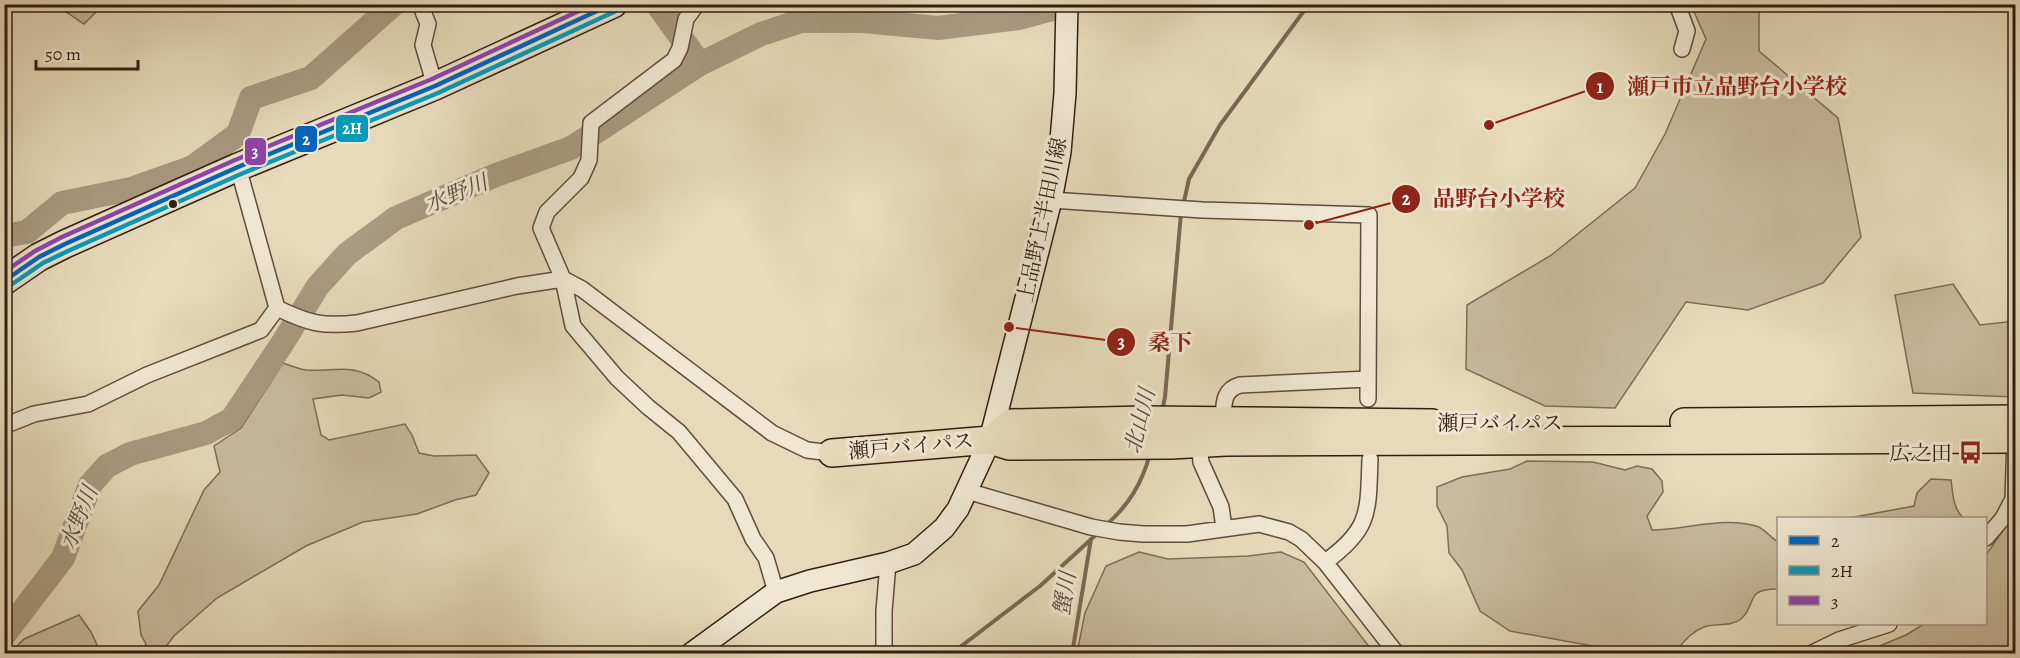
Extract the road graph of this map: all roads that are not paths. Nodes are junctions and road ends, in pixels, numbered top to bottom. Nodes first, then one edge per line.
1 (420, 4) edge
2 (613, 4) edge
3 (697, 4) edge
4 (1067, 4) edge
5 (1677, 4) edge
6 (1682, 49) dead end
7 (435, 86) junction
8 (238, 167) junction
9 (1051, 200) junction
10 (39, 257) junction
11 (4, 265) edge
12 (563, 279) junction
13 (4, 281) edge
14 (279, 309) junction
15 (1368, 379) junction
16 (1368, 399) dead end
17 (2016, 419) edge
18 (1223, 421) junction
19 (4, 426) edge
20 (1176, 433) junction
21 (2016, 439) edge
22 (990, 440) junction
23 (1199, 443) junction
24 (832, 453) joint
25 (1370, 459) dead end
26 (2015, 483) edge
27 (967, 491) junction
28 (1224, 528) junction
29 (1987, 537) edge
30 (1325, 562) junction
31 (888, 563) junction
32 (776, 592) junction
33 (1886, 625) edge
34 (691, 654) edge
35 (884, 654) edge
36 (1397, 654) edge
37 (1810, 654) edge

1 - 7 street
2 - 7 highway
3 - 12 street
4 - 9 street, 上品野上半田川線
5 - 6 street
7 - 8 highway
8 - 10 highway
8 - 14 street
9 - 15 street
9 - 22 street, 上品野上半田川線
10 - 11 street
10 - 13 highway
12 - 14 street
12 - 24 street
12 - 32 street
14 - 19 street
15 - 16 street
15 - 18 street
17 - 18 highway, 瀬戸バイパス
18 - 20 highway, 瀬戸バイパス
20 - 22 highway, 瀬戸バイパス
20 - 23 highway, 瀬戸バイパス
21 - 23 highway, 瀬戸バイパス
21 - 26 street
22 - 24 highway, 瀬戸バイパス
22 - 27 street, 上品野上半田川線
23 - 28 street
25 - 30 street
26 - 29 street
27 - 28 street
27 - 31 street, 上品野上半田川線
28 - 30 street
30 - 36 street
31 - 32 street, 上品野上半田川線
31 - 35 street
32 - 34 street, 上品野上半田川線
33 - 37 street

